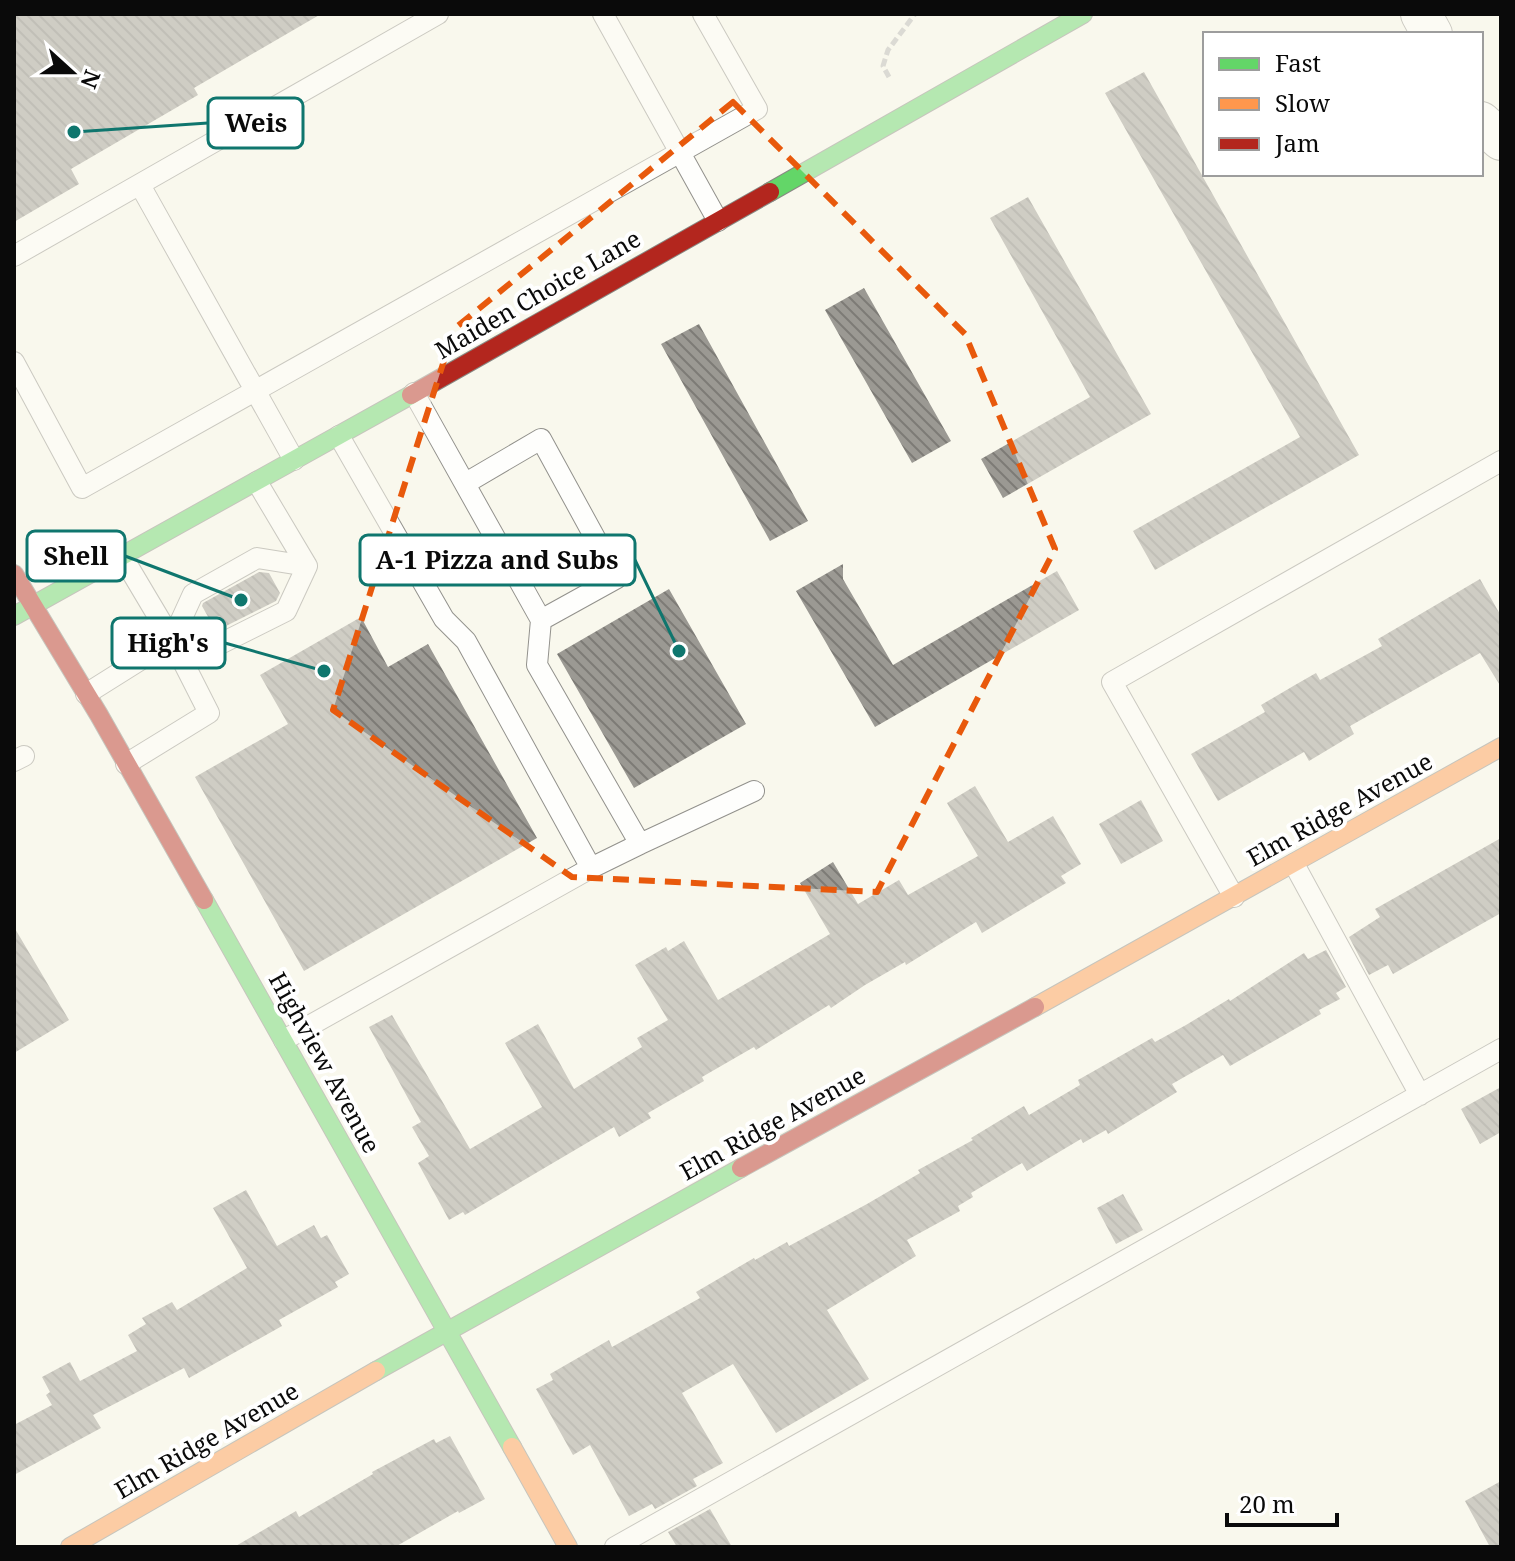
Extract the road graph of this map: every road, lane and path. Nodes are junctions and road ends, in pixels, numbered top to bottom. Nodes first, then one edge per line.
1 (438, 14) edge
2 (603, 14) edge
3 (703, 14) edge
4 (915, 14) edge
5 (1083, 14) edge
6 (1421, 14) edge
7 (1431, 32) edge
8 (911, 111) junction
9 (1483, 124) edge
10 (1501, 140) edge
11 (680, 153) junction
12 (140, 185) junction
13 (718, 221) junction
14 (14, 256) edge
15 (14, 362) edge
16 (255, 391) junction
17 (414, 393) junction
18 (339, 436) junction
19 (294, 460) junction
20 (1501, 461) edge
21 (257, 482) junction
22 (466, 483) junction
23 (122, 556) junction
24 (307, 566) junction
25 (14, 574) edge
26 (32, 605) junction
27 (14, 616) edge
28 (541, 620) junction
29 (172, 640) junction
30 (86, 694) junction
31 (1501, 747) edge
32 (126, 764) junction
33 (754, 791) dead end
34 (640, 844) junction
35 (1294, 864) junction
36 (591, 868) junction
37 (1234, 897) junction
38 (284, 1040) junction
39 (1501, 1049) edge
40 (1420, 1095) junction
41 (446, 1331) junction
42 (70, 1547) edge
43 (568, 1547) edge
44 (615, 1547) edge

1 - 12 lane
2 - 11 lane
3 - 11 lane
4 - 8 path
5 - 8 street, Maiden Choice Lane
6 - 7 street
8 - 13 street, Maiden Choice Lane
9 - 10 street
11 - 13 lane
11 - 16 lane
12 - 14 lane
12 - 16 lane
13 - 17 street, Maiden Choice Lane
15 - 16 lane
16 - 19 lane
17 - 18 street, Maiden Choice Lane
17 - 22 lane
18 - 19 street, Maiden Choice Lane
18 - 36 lane
19 - 21 street, Maiden Choice Lane
20 - 37 lane
21 - 23 street, Maiden Choice Lane
21 - 24 lane
22 - 28 lane
22 - 28 lane
23 - 26 street, Maiden Choice Lane
23 - 29 lane
24 - 29 lane
24 - 29 lane
25 - 26 street, Highview Avenue
26 - 27 street, Maiden Choice Lane
26 - 30 street, Highview Avenue
28 - 34 lane
29 - 30 lane
29 - 32 lane
30 - 32 street, Highview Avenue
31 - 35 street, Elm Ridge Avenue
32 - 38 street, Highview Avenue
33 - 34 lane
34 - 36 lane
35 - 37 street, Elm Ridge Avenue
35 - 40 lane
36 - 38 lane
37 - 41 street, Elm Ridge Avenue
38 - 41 street, Highview Avenue
39 - 40 lane
40 - 44 lane
41 - 42 street, Elm Ridge Avenue
41 - 43 street, Highview Avenue

